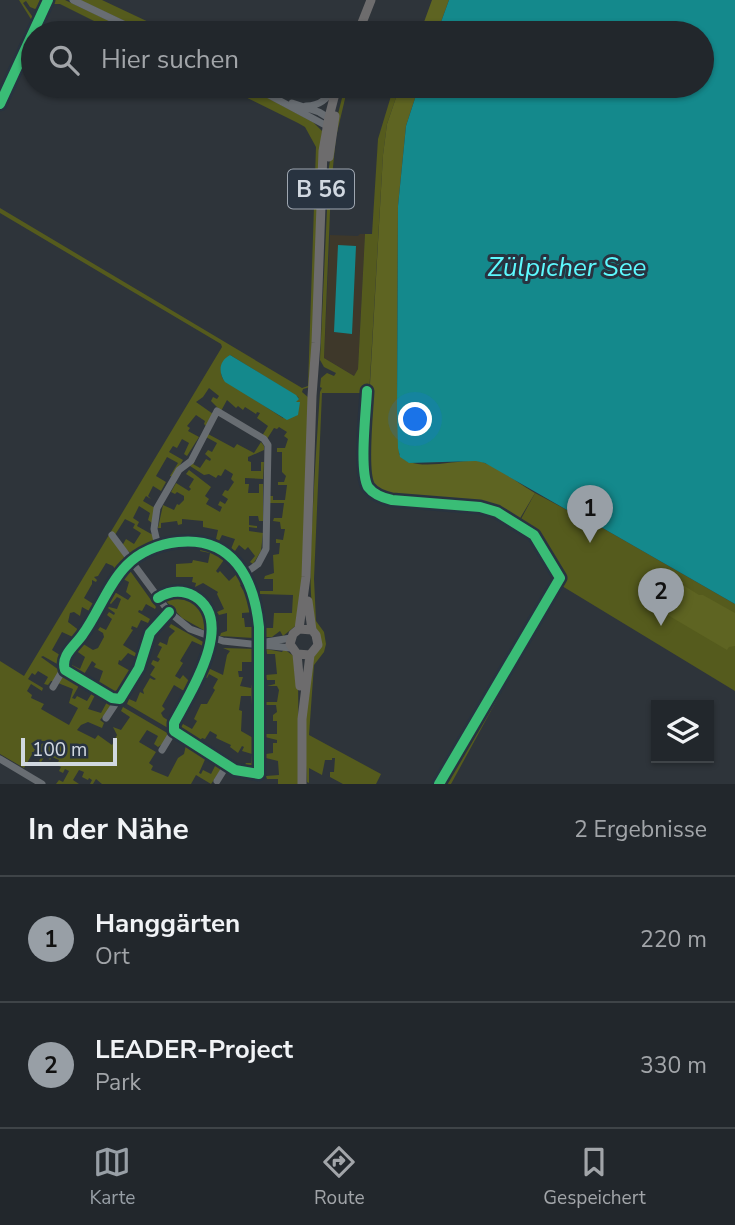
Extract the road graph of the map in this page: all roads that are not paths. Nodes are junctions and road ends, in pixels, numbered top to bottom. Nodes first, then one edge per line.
1 (73, 0) edge
2 (371, 0) edge
3 (117, 21) edge
4 (363, 21) edge
5 (277, 98) edge
6 (326, 98) edge
7 (334, 98) edge
8 (339, 98) edge
9 (281, 100) junction
10 (305, 106) junction
11 (330, 122) junction
12 (113, 535) dead end
13 (158, 546) junction
14 (131, 562) junction
15 (244, 574) junction
16 (306, 577) junction
17 (158, 598) junction
18 (169, 612) junction
19 (299, 628) junction
20 (312, 630) junction
21 (211, 638) junction
22 (258, 643) junction
23 (293, 646) junction
24 (310, 655) junction
25 (64, 668) junction
26 (53, 687) dead end
27 (118, 699) junction
28 (106, 718) dead end
29 (302, 719) junction
30 (174, 730) junction
31 (162, 750) dead end
32 (0, 760) edge
33 (227, 765) junction
34 (259, 774) junction
35 (218, 781) dead end
36 (42, 784) edge
37 (260, 784) edge
38 (302, 784) edge

1 - 3 street
2 - 4 main road
5 - 9 street
6 - 10 street, B 56
7 - 11 main road, B 56
8 - 11 main road, B 56
9 - 10 street
9 - 11 street
10 - 11 street
11 - 16 main road, B 56
12 - 14 street
13 - 14 street
13 - 15 street
13 - 15 street
14 - 17 street
14 - 25 street
15 - 22 street
16 - 19 main road, B 56
16 - 20 main road, B 56
17 - 18 street
17 - 21 street
18 - 21 street
18 - 27 street
19 - 20 main road
19 - 23 main road
20 - 24 main road, B 56
21 - 22 street
21 - 30 street
22 - 23 street
22 - 34 street
23 - 24 main road
23 - 29 main road, B 56
24 - 29 main road, B 56
25 - 26 street
25 - 27 street
27 - 28 street
29 - 38 main road, B 56
30 - 31 street
30 - 33 street
32 - 36 street
33 - 34 street
33 - 35 street
34 - 37 street

